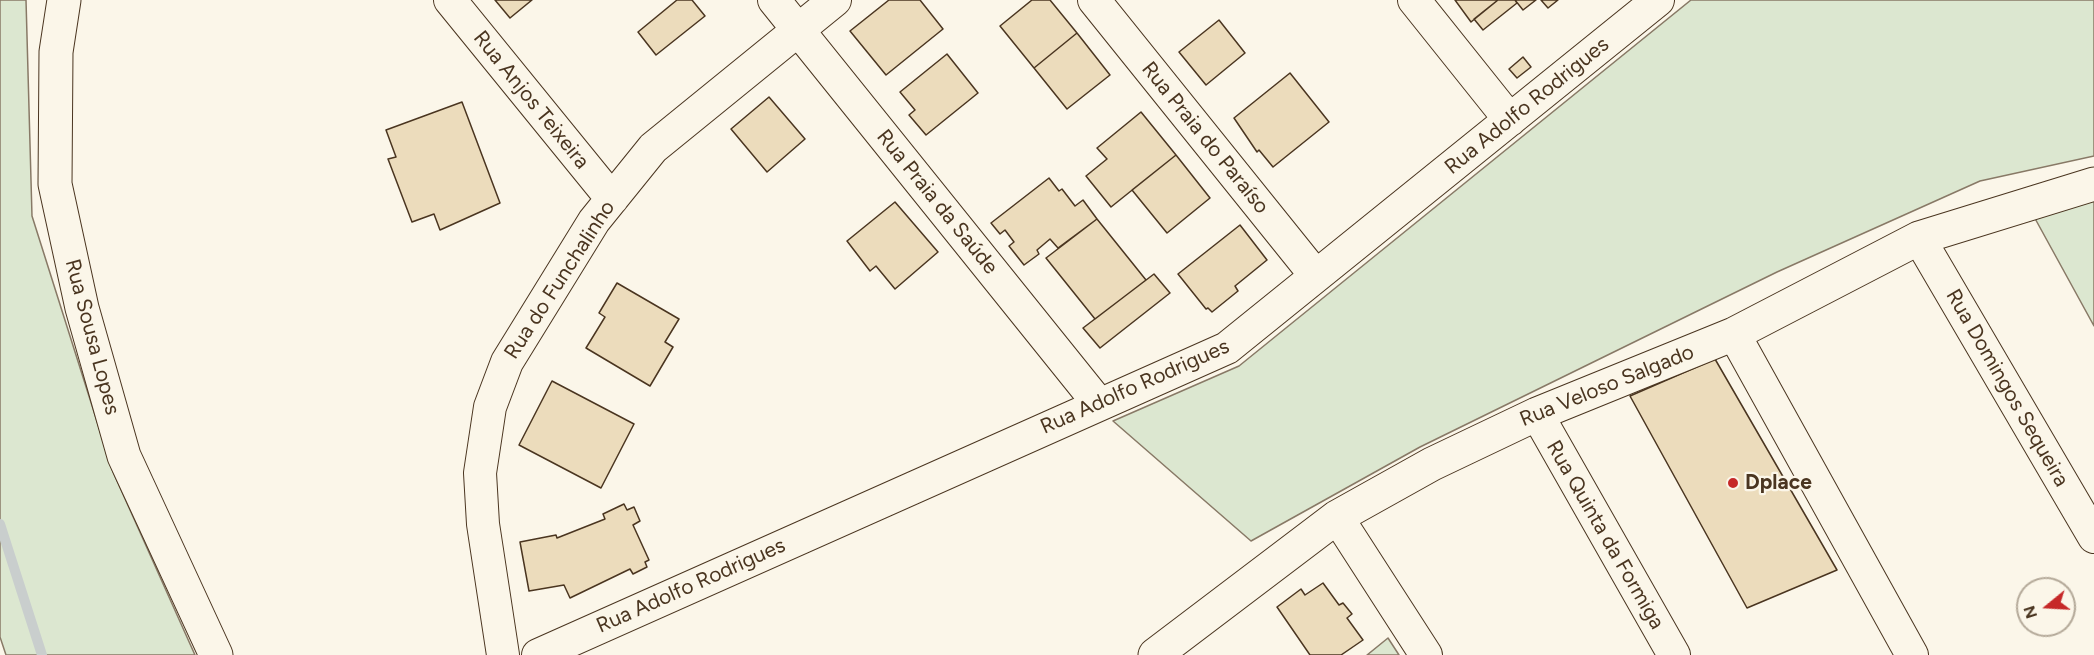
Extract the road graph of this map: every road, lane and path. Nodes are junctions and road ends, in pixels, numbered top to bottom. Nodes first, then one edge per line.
1 (64, 0) edge
2 (450, 0) edge
3 (774, 0) edge
4 (835, 0) edge
5 (1094, 0) edge
6 (1414, 0) edge
7 (1658, 0) edge
8 (798, 30) junction
9 (1510, 120) junction
10 (2094, 184) edge
11 (612, 199) junction
12 (1919, 238) junction
13 (1316, 276) junction
14 (1734, 334) junction
15 (1100, 404) junction
16 (1537, 414) junction
17 (1337, 517) junction
18 (2094, 537) edge
19 (216, 655) edge
20 (503, 655) edge
21 (538, 655) edge
22 (1155, 655) edge
23 (1426, 655) edge
24 (1674, 655) edge
25 (1912, 655) edge

1 - 19 street, Rua Sousa Lopes
2 - 11 street, Rua Anjos Teixeira
3 - 8 street, Rua Praia da Saúde
4 - 8 street, Rua do Funchalinho
5 - 13 street, Rua Praia do Paraíso
6 - 9 street
7 - 9 street, Rua Adolfo Rodrigues
8 - 11 street, Rua do Funchalinho
8 - 15 street, Rua Praia da Saúde
9 - 13 street, Rua Adolfo Rodrigues
10 - 12 street, Rua Veloso Salgado
11 - 20 street, Rua do Funchalinho
12 - 14 street, Rua Veloso Salgado
12 - 18 street, Rua Domingos Sequeira
13 - 15 street, Rua Adolfo Rodrigues
14 - 16 street, Rua Veloso Salgado
14 - 25 street
15 - 21 street, Rua Adolfo Rodrigues
16 - 17 street, Rua Veloso Salgado
16 - 24 street, Rua Quinta da Formiga
17 - 22 street, Rua Veloso Salgado
17 - 23 street

